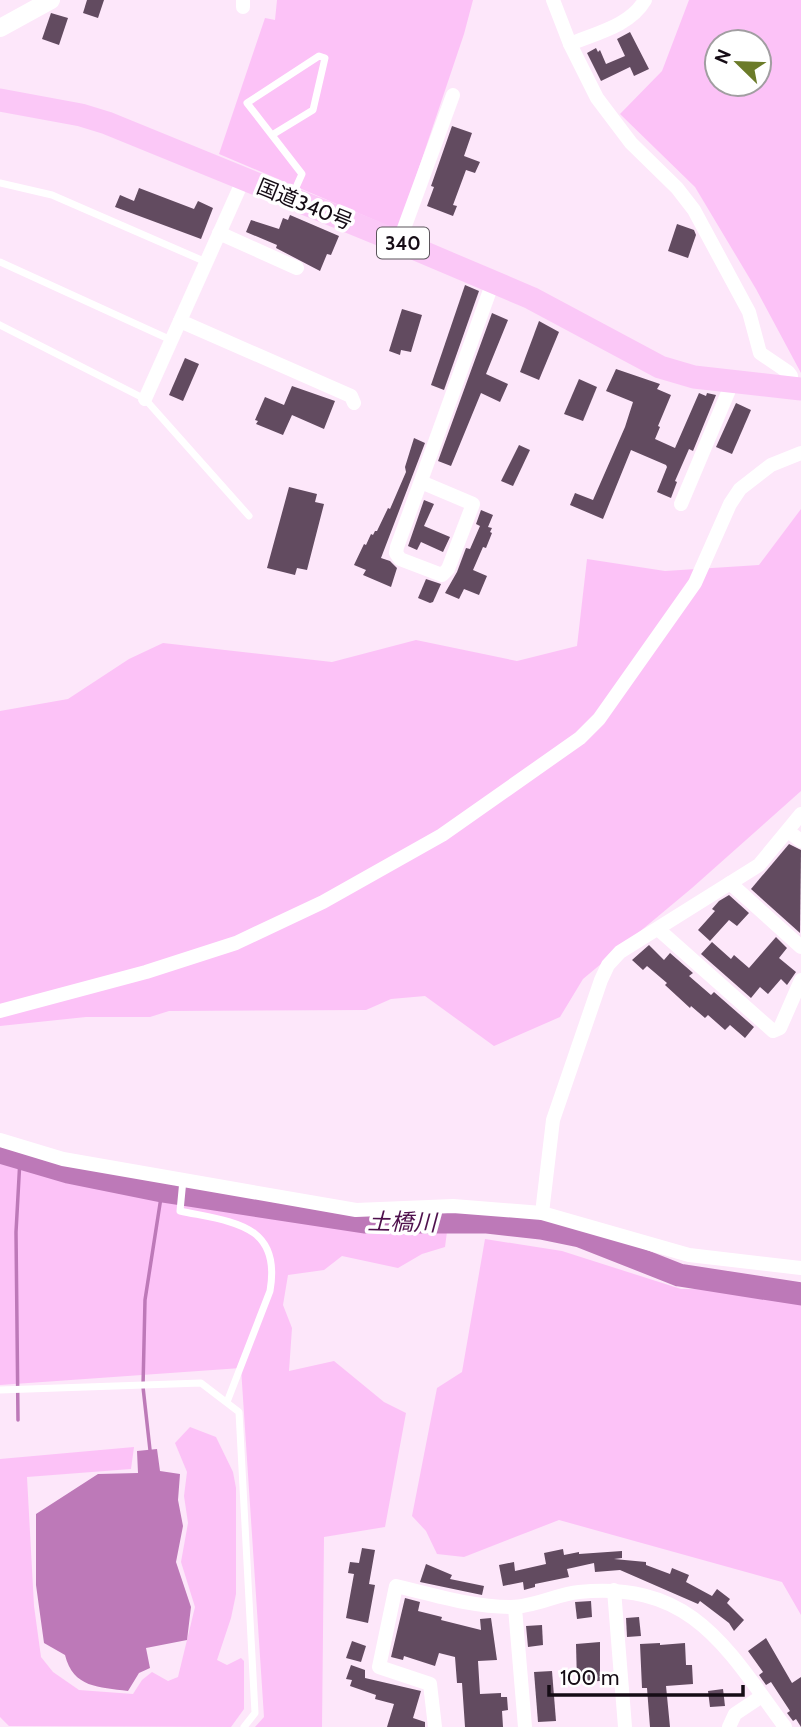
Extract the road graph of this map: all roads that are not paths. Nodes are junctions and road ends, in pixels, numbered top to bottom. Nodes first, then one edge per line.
1 (51, 0) edge
2 (553, 0) edge
3 (645, 0) edge
4 (0, 28) edge
5 (570, 44) junction
6 (453, 95) dead end
7 (0, 100) edge
8 (272, 135) junction
9 (244, 178) junction
10 (0, 183) edge
11 (291, 198) junction
12 (219, 233) junction
13 (399, 242) junction
14 (0, 261) edge
15 (206, 262) junction
16 (297, 268) dead end
17 (493, 282) junction
18 (180, 321) junction
19 (0, 325) edge
20 (171, 341) junction
21 (732, 383) junction
22 (796, 388) edge
23 (145, 398) junction
24 (354, 402) dead end
25 (801, 453) edge
26 (421, 482) junction
27 (681, 504) dead end
28 (249, 516) dead end
29 (801, 814) edge
30 (788, 831) junction
31 (801, 841) edge
32 (730, 883) junction
33 (658, 929) junction
34 (801, 947) edge
35 (801, 980) edge
36 (0, 1011) edge
37 (0, 1140) edge
38 (183, 1180) junction
39 (542, 1213) junction
40 (801, 1268) edge
41 (0, 1390) edge
42 (227, 1402) junction
43 (614, 1590) junction
44 (515, 1608) junction
45 (762, 1696) junction
46 (244, 1727) edge
47 (435, 1727) edge
48 (525, 1727) edge
49 (625, 1727) edge
50 (729, 1727) edge
51 (785, 1727) edge

1 - 4 street
2 - 5 street
3 - 5 street
5 - 22 street
6 - 13 street
7 - 9 highway, 国道340号 / 340
8 - 8 lane
8 - 11 lane
9 - 11 highway, 国道340号 / 340
9 - 12 street
10 - 15 lane
11 - 13 highway, 国道340号 / 340
12 - 15 street
12 - 16 street
13 - 17 highway, 国道340号 / 340
14 - 20 lane
15 - 18 street
17 - 21 highway, 国道340号 / 340
17 - 26 street
18 - 20 street
18 - 24 street
19 - 23 lane
20 - 23 street
21 - 22 highway, 国道340号 / 340
21 - 27 street
23 - 28 lane
25 - 36 street
26 - 26 street
29 - 30 street
30 - 31 street
30 - 32 street
32 - 33 street
32 - 34 street
33 - 35 street
33 - 39 street
37 - 38 street
38 - 39 street
38 - 42 lane
39 - 40 street
41 - 42 lane
42 - 46 lane
43 - 44 street
43 - 45 street
43 - 49 street
44 - 47 street
44 - 48 street
45 - 50 street
45 - 51 street

